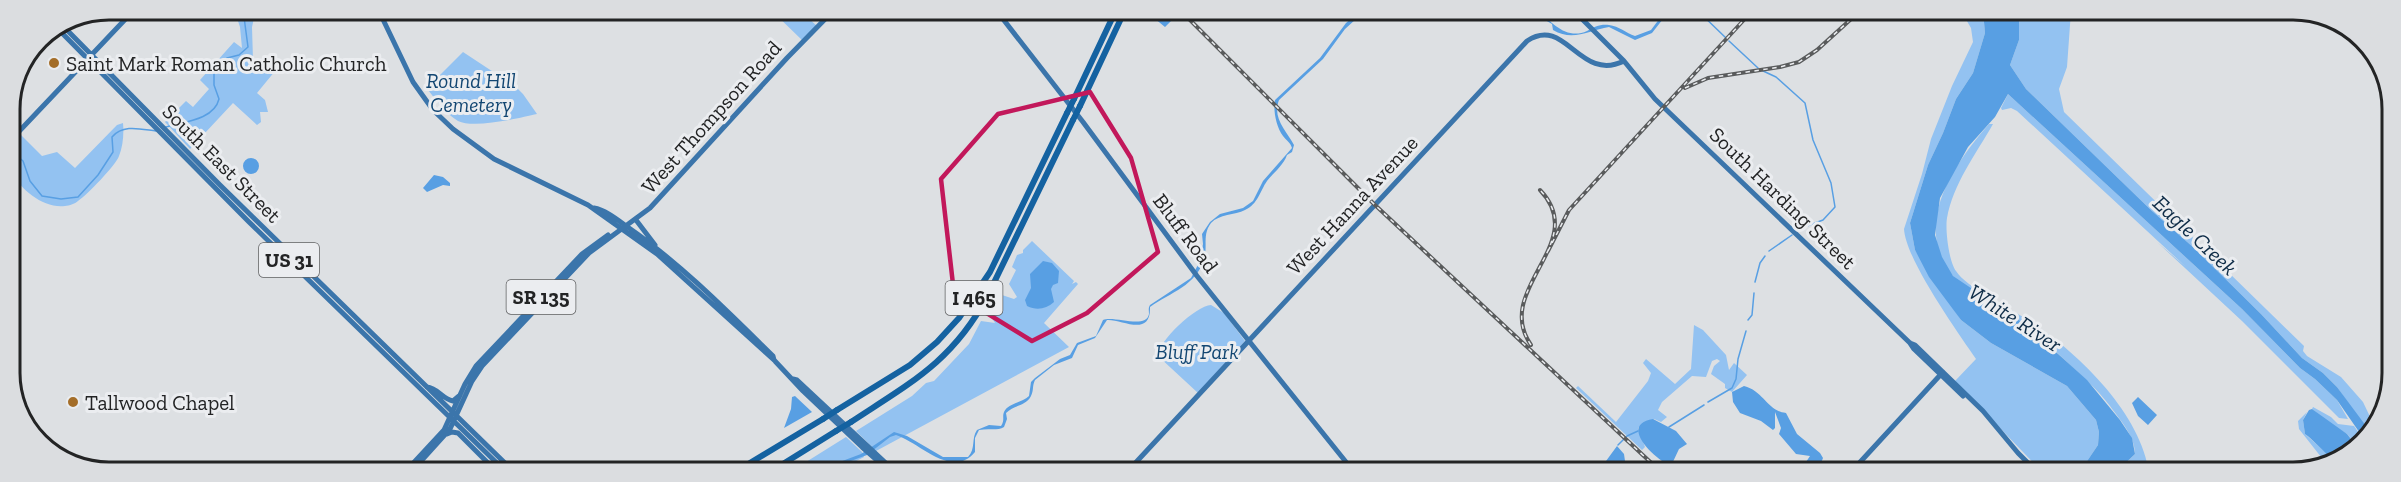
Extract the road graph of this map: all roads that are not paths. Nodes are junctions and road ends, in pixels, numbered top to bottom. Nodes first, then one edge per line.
1 (125, 20) edge
2 (383, 20) edge
3 (824, 20) edge
4 (1004, 20) edge
5 (1111, 20) edge
6 (1120, 20) edge
7 (1583, 20) edge
8 (67, 30) edge
9 (61, 33) edge
10 (90, 57) junction
11 (1624, 61) junction
12 (19, 132) edge
13 (165, 134) junction
14 (636, 220) junction
15 (624, 227) junction
16 (657, 249) junction
17 (1249, 341) junction
18 (774, 360) junction
19 (1941, 373) junction
20 (416, 385) junction
21 (425, 386) junction
22 (434, 395) junction
23 (460, 395) junction
24 (454, 417) junction
25 (445, 435) junction
26 (493, 459) junction
27 (414, 462) edge
28 (420, 462) edge
29 (487, 462) edge
30 (497, 462) edge
31 (498, 462) edge
32 (500, 462) edge
33 (751, 462) edge
34 (786, 462) edge
35 (880, 462) edge
36 (1136, 462) edge
37 (1346, 462) edge
38 (1860, 462) edge
39 (2028, 462) edge

1 - 10 main road
2 - 15 main road
3 - 14 main road, West Thompson Road
4 - 17 main road, Bluff Road
5 - 33 highway, I 465, bridge
6 - 34 highway, I 465, bridge
7 - 11 main road, South Harding Street
8 - 10 main road, South East Street / US 31
9 - 10 main road, South East Street / US 31
10 - 12 main road
10 - 13 main road, South East Street / US 31
11 - 17 main road, West Hanna Avenue
11 - 19 main road, South Harding Street
13 - 20 main road, South East Street / US 31
13 - 21 main road, South East Street / US 31
14 - 15 main road, West Thompson Road
14 - 16 main road
15 - 16 main road
15 - 18 main road
15 - 23 main road, SR 135
15 - 24 main road, SR 135
16 - 18 main road
17 - 36 main road, West Hanna Avenue
17 - 37 main road, Bluff Road
18 - 35 main road
19 - 38 main road
19 - 39 main road, South Harding Street
20 - 22 main road
20 - 24 main road, South East Street / US 31
21 - 22 main road, South East Street / US 31
21 - 23 main road
22 - 24 main road, South East Street / US 31
23 - 24 main road, SR 135
24 - 25 main road
24 - 26 main road, South East Street / US 31
24 - 27 main road
24 - 31 main road, South East Street / US 31
25 - 28 main road
25 - 29 main road
26 - 30 main road, South East Street / US 31
26 - 32 main road

